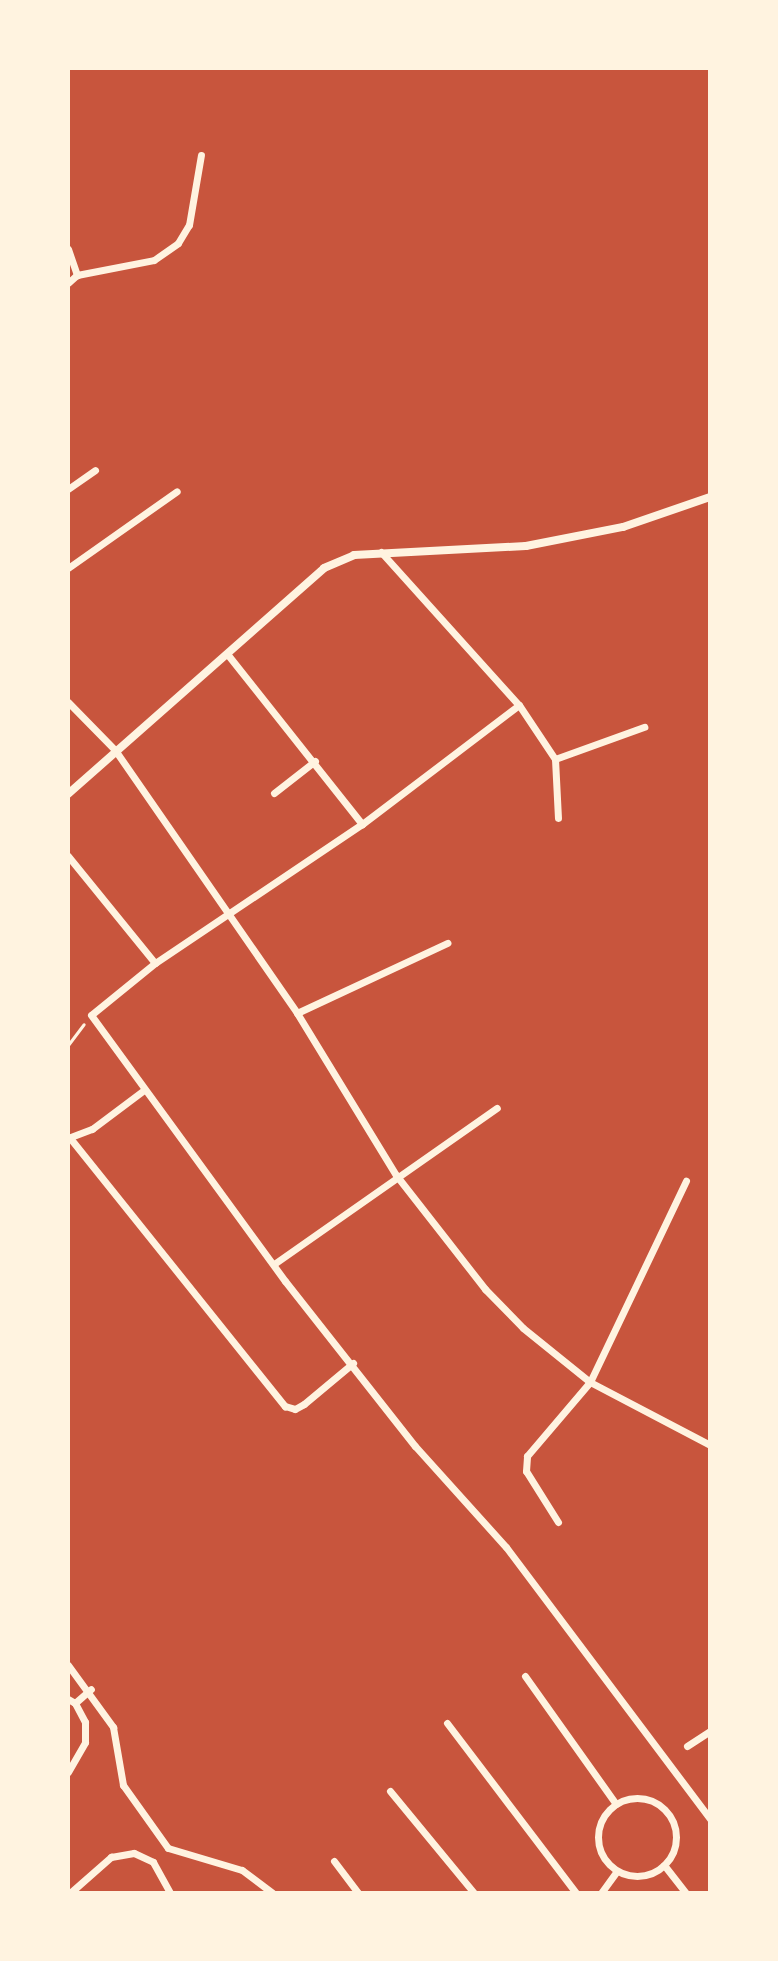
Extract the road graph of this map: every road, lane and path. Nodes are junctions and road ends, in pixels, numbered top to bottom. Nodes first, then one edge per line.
1 (201, 155) dead end
2 (68, 249) edge
3 (77, 275) junction
4 (68, 283) edge
5 (95, 470) dead end
6 (68, 489) edge
7 (177, 491) dead end
8 (710, 497) edge
9 (381, 552) junction
10 (68, 568) edge
11 (228, 655) junction
12 (68, 702) edge
13 (519, 705) junction
14 (644, 727) dead end
15 (115, 750) junction
16 (555, 759) junction
17 (315, 761) junction
18 (274, 793) dead end
19 (68, 794) edge
20 (558, 818) dead end
21 (362, 824) junction
22 (68, 856) edge
23 (227, 915) junction
24 (447, 943) dead end
25 (155, 963) junction
26 (297, 1013) junction
27 (91, 1015) junction
28 (68, 1045) edge
29 (144, 1090) junction
30 (497, 1108) dead end
31 (69, 1138) edge
32 (396, 1175) junction
33 (686, 1181) dead end
34 (274, 1264) junction
35 (353, 1363) junction
36 (590, 1382) junction
37 (710, 1445) edge
38 (558, 1522) dead end
39 (68, 1665) edge
40 (525, 1676) dead end
41 (91, 1689) junction
42 (71, 1701) edge
43 (447, 1723) dead end
44 (710, 1731) edge
45 (687, 1746) dead end
46 (68, 1772) edge
47 (390, 1791) dead end
48 (616, 1804) junction
49 (710, 1819) edge
50 (168, 1848) junction
51 (334, 1861) dead end
52 (153, 1862) junction
53 (664, 1865) junction
54 (617, 1871) junction
55 (70, 1893) edge
56 (170, 1893) edge
57 (272, 1893) edge
58 (358, 1893) edge
59 (474, 1893) edge
60 (576, 1893) edge
61 (601, 1893) edge
62 (686, 1893) edge

1 - 3 street
2 - 3 street
3 - 4 street
5 - 6 street
7 - 10 street
8 - 9 street
9 - 11 street
9 - 13 street
11 - 15 street
11 - 17 street
12 - 15 street
13 - 16 street
13 - 21 street
14 - 16 street
15 - 19 street
15 - 23 street
16 - 20 street
17 - 18 street
17 - 21 street
21 - 23 street
22 - 25 street
23 - 25 street
23 - 26 street
24 - 26 street
25 - 27 street
26 - 32 street
27 - 28 path
27 - 29 street
29 - 31 street
29 - 34 street
30 - 32 street
31 - 35 street
32 - 34 street
32 - 36 street
33 - 36 street
34 - 35 street
35 - 49 street
36 - 37 street
36 - 38 street
39 - 41 street
40 - 48 street
41 - 42 street
41 - 50 street
42 - 46 street
43 - 60 street
44 - 45 street
47 - 59 street
48 - 53 street
48 - 54 street
50 - 52 street
50 - 57 street
51 - 58 street
52 - 55 street
52 - 56 street
53 - 54 street
53 - 62 street
54 - 61 street

